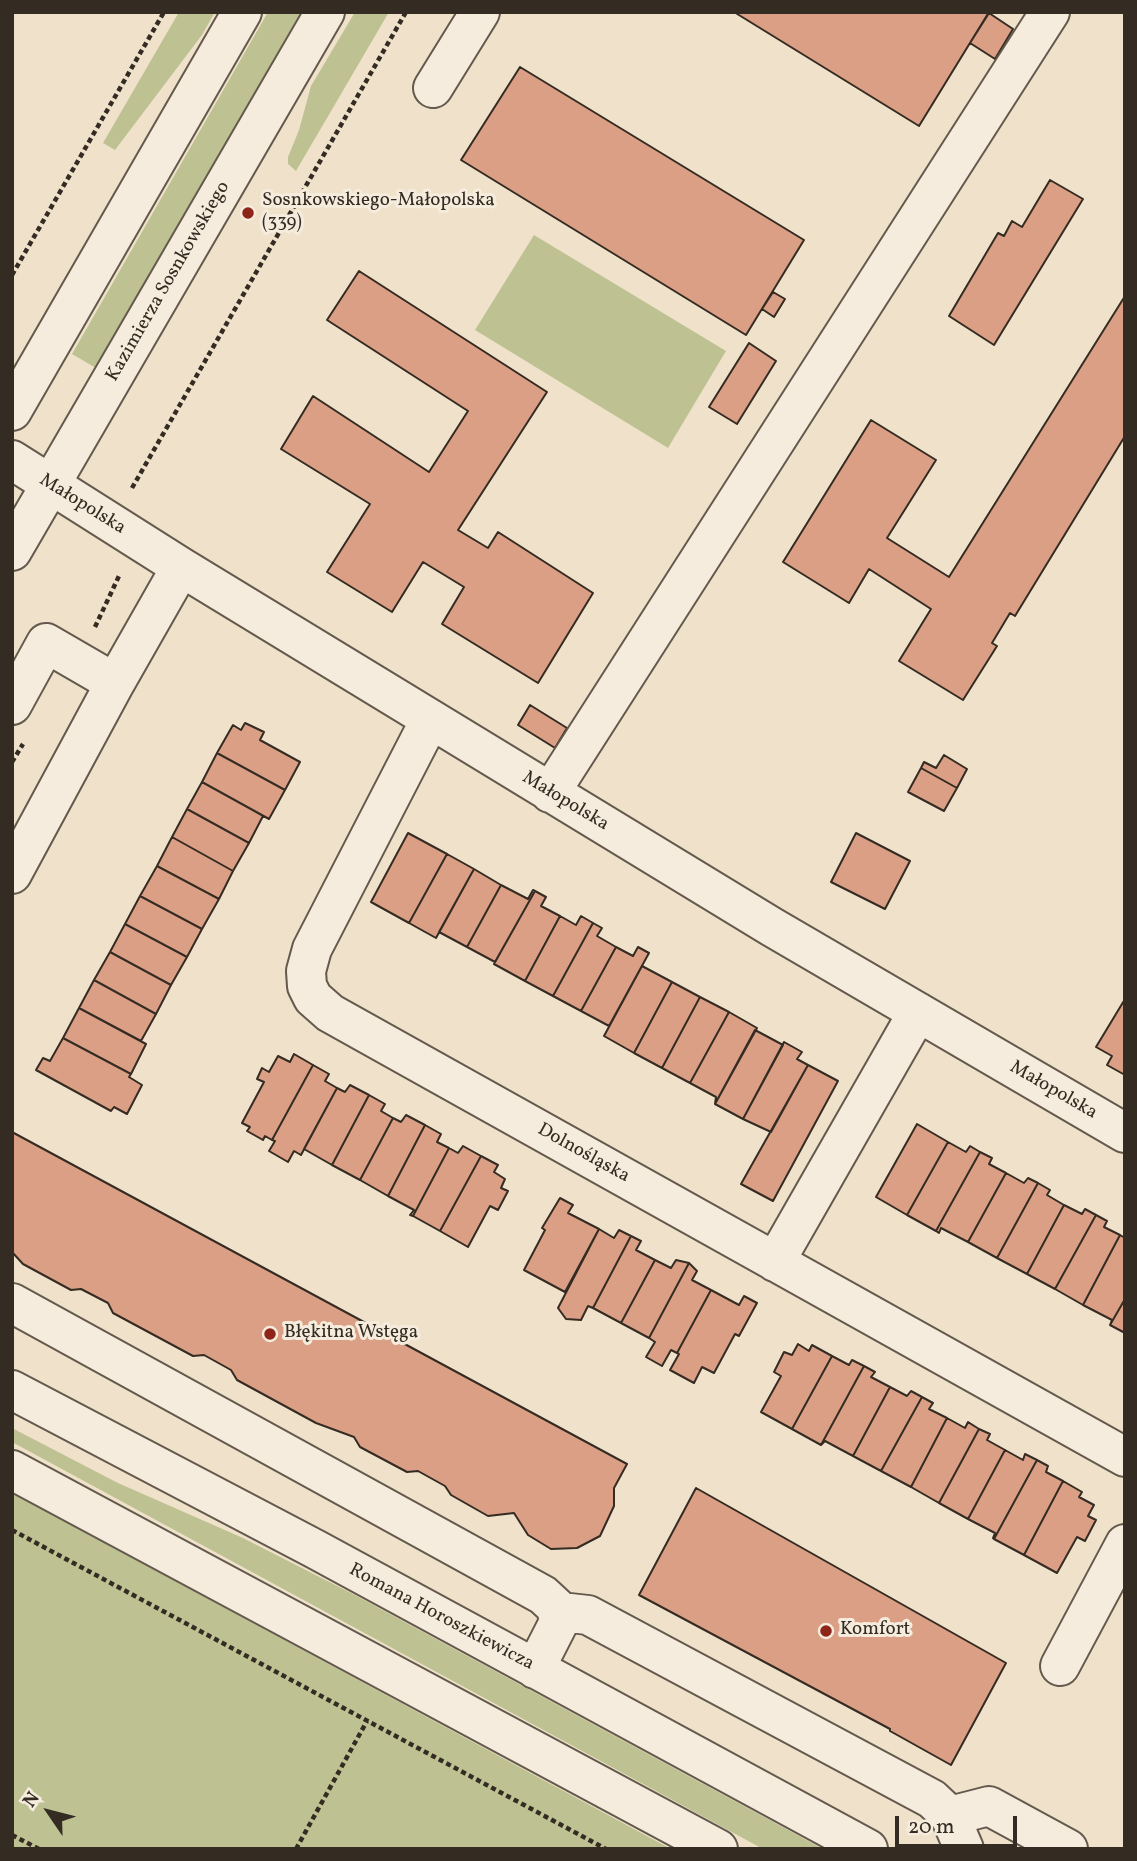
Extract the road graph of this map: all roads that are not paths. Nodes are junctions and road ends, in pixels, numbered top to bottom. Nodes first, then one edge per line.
1 (242, 12) edge
2 (325, 12) edge
3 (480, 12) edge
4 (1050, 12) edge
5 (433, 88) dead end
6 (12, 411) edge
7 (12, 460) edge
8 (50, 484) junction
9 (12, 551) edge
10 (181, 567) junction
11 (115, 683) junction
12 (12, 705) edge
13 (430, 720) junction
14 (550, 793) junction
15 (12, 874) edge
16 (918, 1012) junction
17 (1125, 1133) edge
18 (775, 1262) junction
19 (12, 1303) edge
20 (12, 1390) edge
21 (1125, 1457) edge
22 (12, 1470) edge
23 (1125, 1544) edge
24 (559, 1615) junction
25 (1060, 1665) dead end
26 (535, 1669) junction
27 (957, 1832) edge
28 (718, 1849) edge
29 (868, 1849) edge
30 (1068, 1849) edge

1 - 6 street
2 - 8 street, Kazimierza Sosnkowskiego
3 - 5 street
4 - 14 street
7 - 8 street, Małopolska
8 - 9 street, Kazimierza Sosnkowskiego
8 - 10 street, Małopolska
10 - 11 street
10 - 13 street, Małopolska
11 - 12 street
11 - 15 street
13 - 14 street, Małopolska
13 - 18 street, Dolnośląska
14 - 16 street, Małopolska
16 - 17 street, Małopolska
16 - 18 street
18 - 21 street, Dolnośląska
19 - 24 street
20 - 26 street, Romana Horoszkiewicza
22 - 28 street
23 - 25 street
24 - 26 street
24 - 27 street
26 - 29 street, Romana Horoszkiewicza
27 - 30 street

